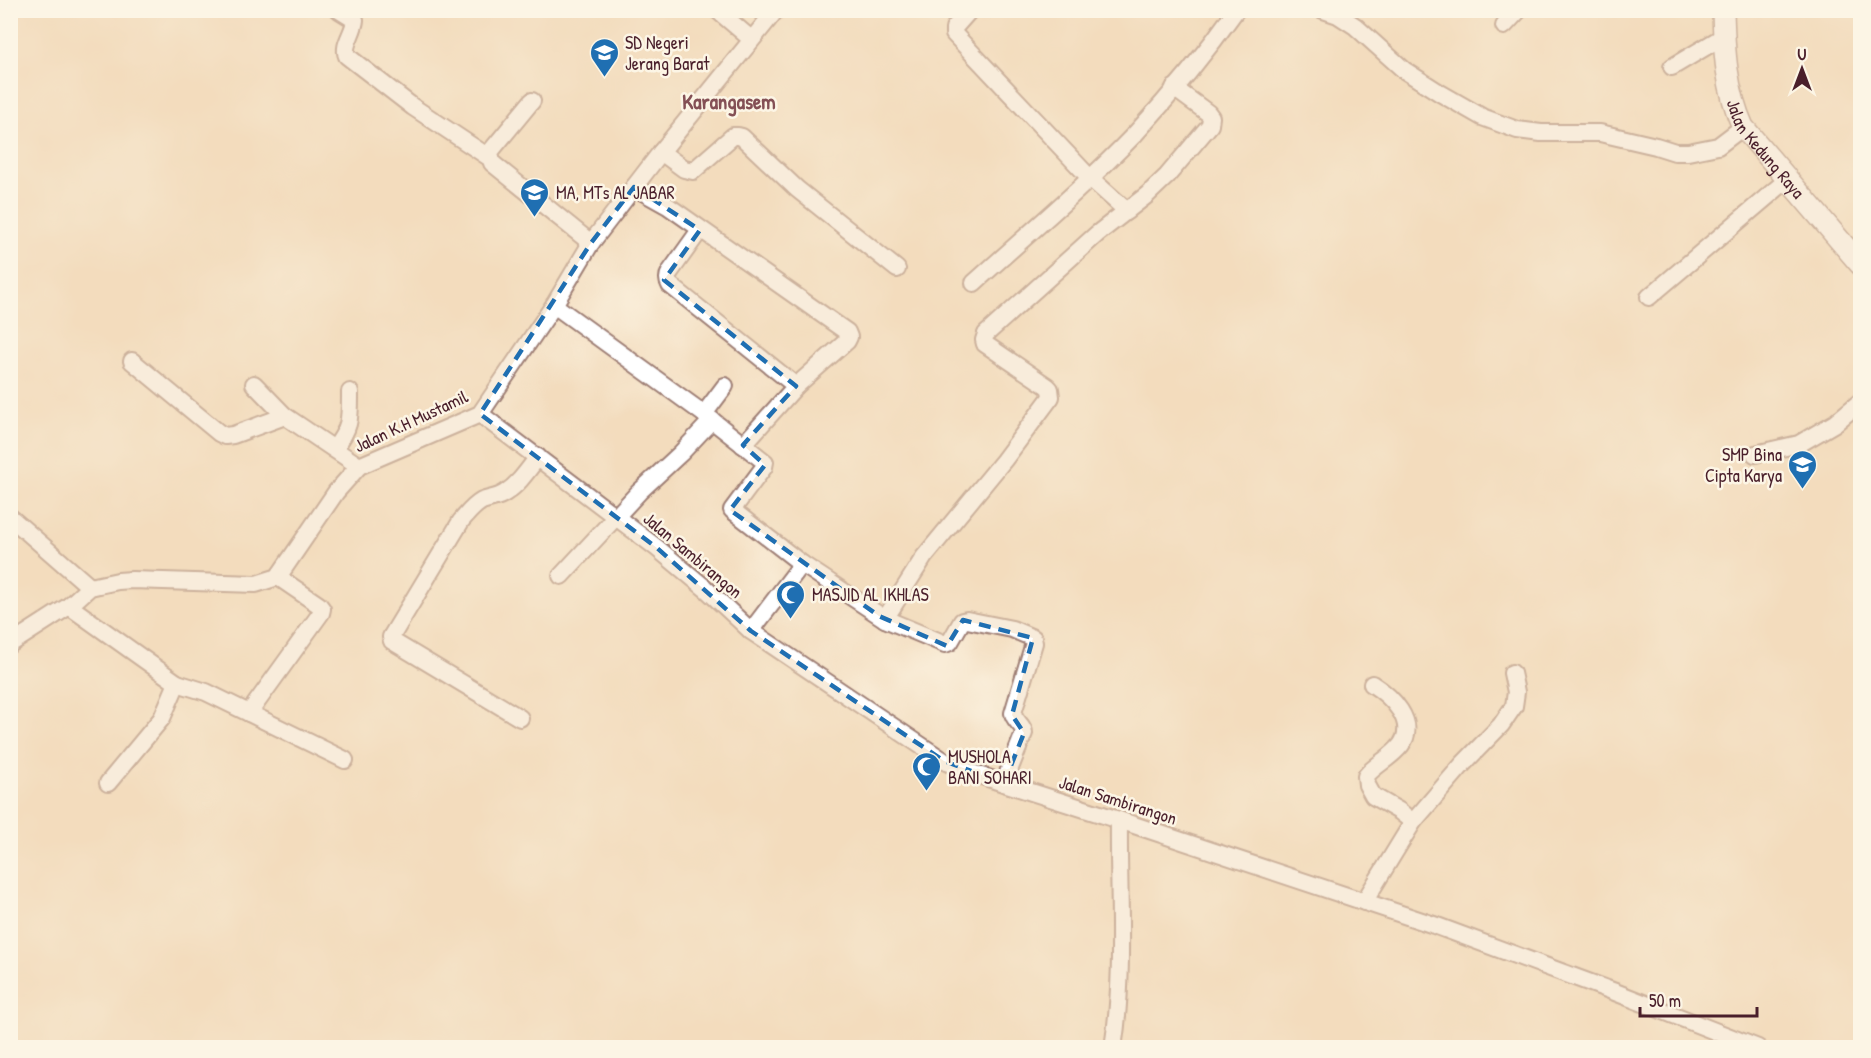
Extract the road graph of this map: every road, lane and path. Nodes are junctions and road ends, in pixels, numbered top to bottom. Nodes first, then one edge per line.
1 (339, 10) edge
2 (717, 10) edge
3 (776, 10) edge
4 (970, 10) edge
5 (1323, 10) edge
6 (1519, 10) edge
7 (1723, 10) edge
8 (1233, 11) edge
9 (1504, 26) dead end
10 (1724, 36) junction
11 (751, 39) junction
12 (1672, 67) dead end
13 (1174, 88) junction
14 (532, 101) dead end
15 (1743, 127) junction
16 (661, 152) junction
17 (490, 158) junction
18 (1090, 178) junction
19 (1788, 179) junction
20 (634, 187) junction
21 (1127, 211) junction
22 (700, 230) junction
23 (591, 243) junction
24 (1860, 264) edge
25 (897, 269) dead end
26 (974, 283) dead end
27 (1649, 297) dead end
28 (554, 305) junction
29 (132, 361) dead end
30 (254, 384) dead end
31 (725, 386) dead end
32 (796, 386) junction
33 (350, 392) dead end
34 (1860, 402) edge
35 (480, 414) junction
36 (285, 416) junction
37 (708, 417) junction
38 (743, 445) junction
39 (334, 449) junction
40 (1755, 454) dead end
41 (538, 457) junction
42 (359, 466) junction
43 (10, 517) edge
44 (616, 517) junction
45 (802, 564) junction
46 (561, 576) dead end
47 (278, 577) junction
48 (90, 587) junction
49 (69, 606) junction
50 (885, 619) junction
51 (751, 631) junction
52 (10, 644) edge
53 (1512, 673) dead end
54 (177, 683) junction
55 (1372, 684) dead end
56 (249, 713) junction
57 (520, 718) dead end
58 (345, 760) dead end
59 (108, 783) dead end
60 (1004, 783) junction
61 (1119, 820) junction
62 (1413, 822) junction
63 (1364, 902) junction
64 (1113, 1047) edge
65 (1758, 1047) edge

1 - 17 street
2 - 11 street
3 - 11 street, Jalan K.H Mustamil
4 - 18 street
5 - 15 street
6 - 9 street
7 - 10 street, Jalan Kedung Raya
8 - 13 street
10 - 12 street
10 - 15 street, Jalan Kedung Raya
11 - 16 street, Jalan K.H Mustamil
13 - 18 street
13 - 21 street
14 - 17 street
15 - 19 street, Jalan Kedung Raya
16 - 20 street, Jalan K.H Mustamil
16 - 25 street
17 - 23 street
18 - 21 street
18 - 26 street
19 - 24 street, Jalan Kedung Raya
19 - 27 street
20 - 22 street
20 - 23 street, Jalan K.H Mustamil
21 - 50 street
22 - 32 street
22 - 32 street
23 - 28 street, Jalan K.H Mustamil
28 - 35 street, Jalan K.H Mustamil
28 - 37 street
29 - 36 street
30 - 36 street
31 - 37 street
32 - 38 street
33 - 39 street
34 - 40 street
35 - 41 street, Jalan Sambirangon
35 - 42 street, Jalan K.H Mustamil
36 - 39 street
37 - 38 street
37 - 44 street
38 - 45 street
39 - 42 street
41 - 44 street, Jalan Sambirangon
41 - 57 street
42 - 47 street, Jalan K.H Mustamil
43 - 48 street
44 - 46 street
44 - 51 street, Jalan Sambirangon
45 - 50 street
45 - 51 street
47 - 48 street
47 - 56 street
48 - 49 street
49 - 52 street
49 - 54 street
50 - 60 street
51 - 60 street, Jalan Sambirangon
53 - 62 street
54 - 56 street
54 - 59 street
55 - 62 street
56 - 58 street
60 - 61 street, Jalan Sambirangon
61 - 63 street, Jalan Sambirangon
61 - 64 street
62 - 63 street
63 - 65 street, Jalan Sambirangon

